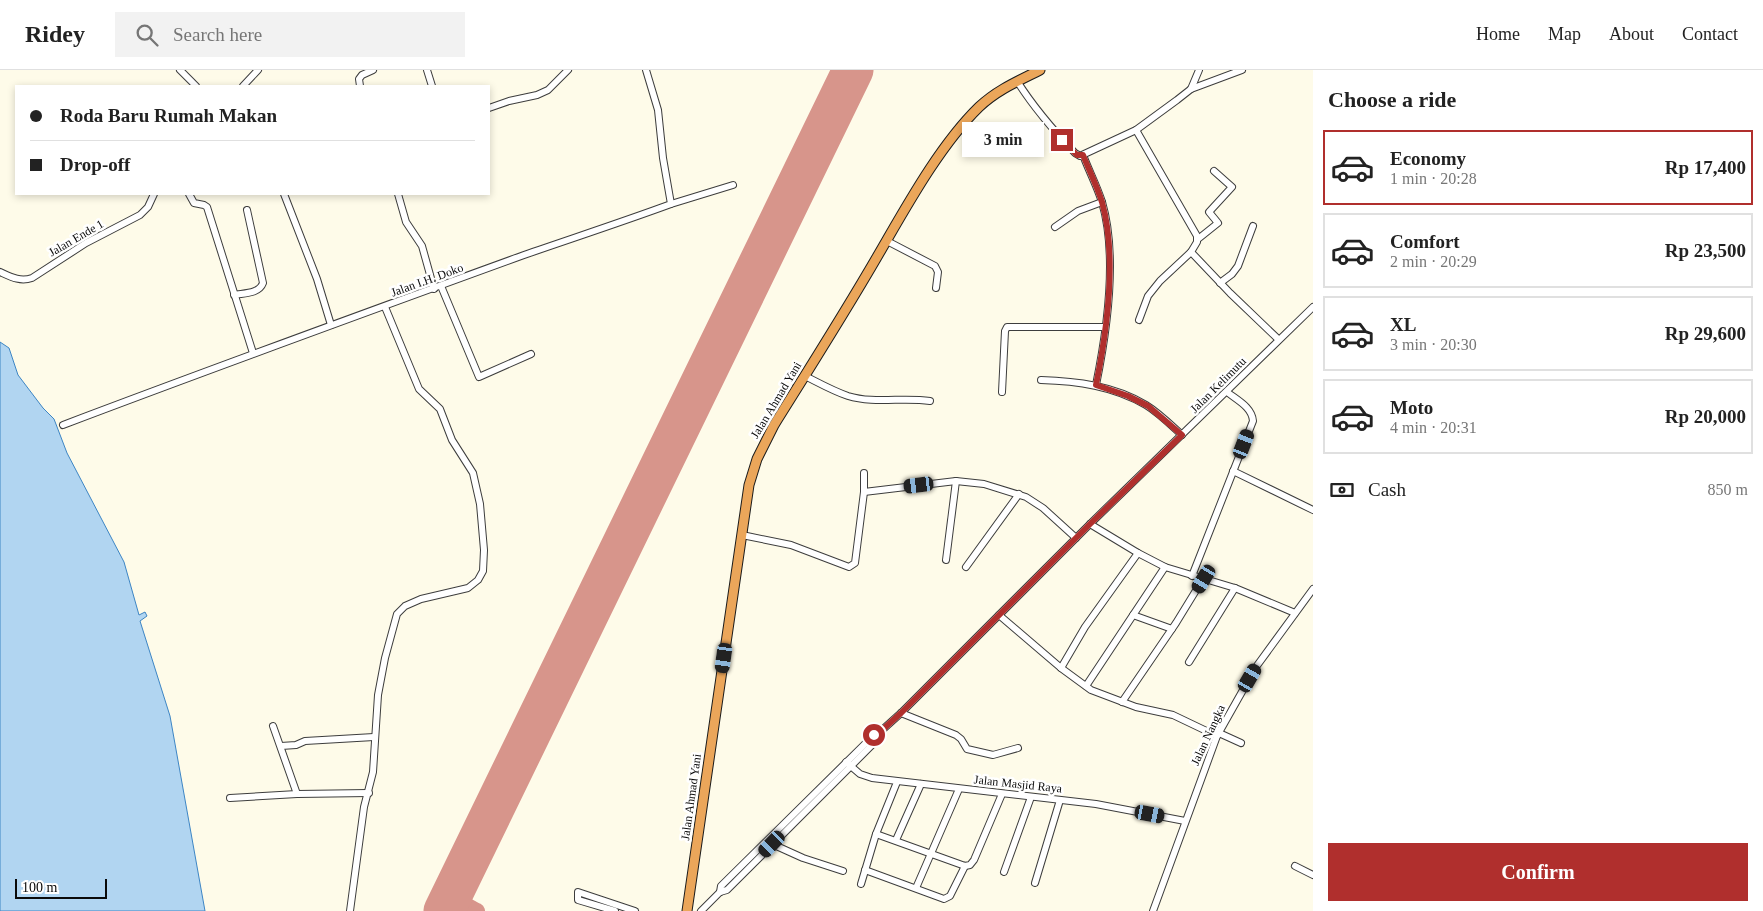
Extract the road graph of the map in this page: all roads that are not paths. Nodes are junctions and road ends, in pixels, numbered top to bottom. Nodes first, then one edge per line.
1 (180, 70) edge
2 (258, 70) edge
3 (374, 70) edge
4 (427, 70) edge
5 (568, 70) edge
6 (646, 70) edge
7 (1040, 70) edge
8 (1199, 70) edge
9 (1242, 70) edge
10 (1017, 81) junction
11 (195, 85) edge
12 (244, 85) edge
13 (360, 85) edge
14 (432, 85) edge
15 (1191, 89) junction
16 (490, 108) edge
17 (1136, 130) junction
18 (1083, 155) junction
19 (1214, 171) dead end
20 (733, 185) dead end
21 (154, 195) edge
22 (189, 195) edge
23 (284, 195) edge
24 (398, 195) edge
25 (1102, 202) junction
26 (671, 204) junction
27 (247, 210) dead end
28 (1253, 226) dead end
29 (1055, 227) dead end
30 (1198, 239) junction
31 (886, 241) junction
32 (1191, 252) junction
33 (0, 272) edge
34 (1220, 284) junction
35 (437, 288) junction
36 (936, 288) dead end
37 (234, 295) junction
38 (385, 307) junction
39 (1313, 307) edge
40 (1138, 320) dead end
41 (332, 325) junction
42 (1105, 327) junction
43 (1278, 339) junction
44 (253, 353) junction
45 (531, 354) dead end
46 (805, 376) junction
47 (1040, 380) dead end
48 (1096, 385) junction
49 (1002, 392) dead end
50 (1227, 392) junction
51 (930, 401) dead end
52 (63, 425) dead end
53 (1182, 435) junction
54 (1234, 471) junction
55 (864, 473) dead end
56 (956, 481) junction
57 (864, 492) junction
58 (1019, 494) junction
59 (1313, 510) edge
60 (1090, 524) junction
61 (742, 536) junction
62 (1076, 538) junction
63 (1138, 553) junction
64 (946, 560) dead end
65 (966, 567) dead end
66 (1165, 567) junction
67 (1192, 576) junction
68 (1204, 579) junction
69 (1235, 588) junction
70 (1313, 589) edge
71 (1295, 613) junction
72 (1000, 615) junction
73 (1133, 615) junction
74 (1172, 629) junction
75 (1189, 662) dead end
76 (1061, 668) junction
77 (1086, 686) junction
78 (1122, 702) junction
79 (901, 713) junction
80 (272, 726) dead end
81 (1218, 734) junction
82 (374, 737) junction
83 (1241, 743) dead end
84 (281, 746) junction
85 (1018, 748) dead end
86 (848, 764) junction
87 (897, 782) junction
88 (921, 784) junction
89 (959, 789) junction
90 (369, 793) junction
91 (298, 794) junction
92 (1002, 794) junction
93 (1032, 797) junction
94 (230, 798) dead end
95 (1060, 800) junction
96 (1185, 821) junction
97 (876, 834) junction
98 (896, 840) junction
99 (772, 844) junction
100 (932, 853) junction
101 (965, 866) junction
102 (1295, 866) dead end
103 (865, 870) junction
104 (842, 871) dead end
105 (1004, 872) dead end
106 (1313, 875) edge
107 (1035, 883) dead end
108 (861, 884) dead end
109 (916, 888) junction
110 (720, 892) junction
111 (350, 911) edge
112 (614, 911) edge
113 (635, 911) edge
114 (687, 911) edge
115 (701, 911) edge
116 (1153, 911) edge

1 - 11 street
2 - 12 street
3 - 13 street
4 - 14 street
5 - 16 street
6 - 26 street
7 - 10 highway, Jalan Ahmad Yani
8 - 15 street
9 - 15 street
10 - 18 street
10 - 31 highway, Jalan Ahmad Yani
15 - 17 street
17 - 18 street
17 - 30 street
18 - 25 street
19 - 30 street
20 - 26 street, Jalan I.H. Doko
21 - 33 street, Jalan Ende 1
22 - 37 street
23 - 41 street
24 - 35 street
25 - 29 street
25 - 42 street
26 - 35 street, Jalan I.H. Doko
27 - 37 street
28 - 34 street
30 - 32 street
31 - 36 street
31 - 46 highway, Jalan Ahmad Yani
32 - 34 street
32 - 40 street
34 - 43 street
35 - 38 street, Jalan I.H. Doko
35 - 45 street
37 - 44 street
38 - 41 street, Jalan I.H. Doko
38 - 82 street
39 - 43 street, Jalan Kelimutu
41 - 44 street, Jalan I.H. Doko
42 - 48 street
42 - 49 street
43 - 50 street, Jalan Kelimutu
44 - 52 street, Jalan I.H. Doko
46 - 51 street
46 - 61 highway, Jalan Ahmad Yani
47 - 48 street
48 - 53 street
50 - 53 street, Jalan Kelimutu
50 - 54 street
53 - 60 street, Jalan Kelimutu
54 - 59 street
54 - 67 street
55 - 57 street
56 - 57 street
56 - 58 street
56 - 64 street
57 - 61 street
58 - 62 street
58 - 65 street
60 - 62 street, Jalan Kelimutu
60 - 63 street
61 - 114 highway, Jalan Ahmad Yani
62 - 72 street, Jalan Kelimutu
63 - 66 street
63 - 76 street
66 - 67 street
66 - 73 street
67 - 68 street
68 - 69 street
68 - 74 street
69 - 71 street
69 - 75 street
70 - 71 street, Jalan Nangka
71 - 81 street, Jalan Nangka
72 - 76 street
72 - 79 street, Jalan Kelimutu
73 - 74 street
73 - 77 street
74 - 78 street
76 - 77 street
77 - 78 street
78 - 81 street
79 - 85 street
79 - 86 street, Jalan Kelimutu
80 - 84 street
81 - 83 street
81 - 96 street, Jalan Nangka
82 - 84 street
82 - 90 street
84 - 91 street
86 - 87 street, Jalan Masjid Raya
86 - 99 street
86 - 110 street
87 - 88 street, Jalan Masjid Raya
87 - 97 street
88 - 89 street, Jalan Masjid Raya
88 - 98 street
89 - 92 street, Jalan Masjid Raya
89 - 100 street
90 - 91 street
90 - 111 street
91 - 94 street
92 - 93 street, Jalan Masjid Raya
92 - 101 street
93 - 95 street, Jalan Masjid Raya
93 - 105 street
95 - 96 street, Jalan Masjid Raya
95 - 107 street
96 - 116 street, Jalan Nangka
97 - 98 street
97 - 103 street
98 - 100 street
99 - 104 street
99 - 110 street
100 - 101 street
100 - 109 street
101 - 109 street
102 - 106 street
103 - 108 street
103 - 109 street
110 - 115 street
112 - 113 street

